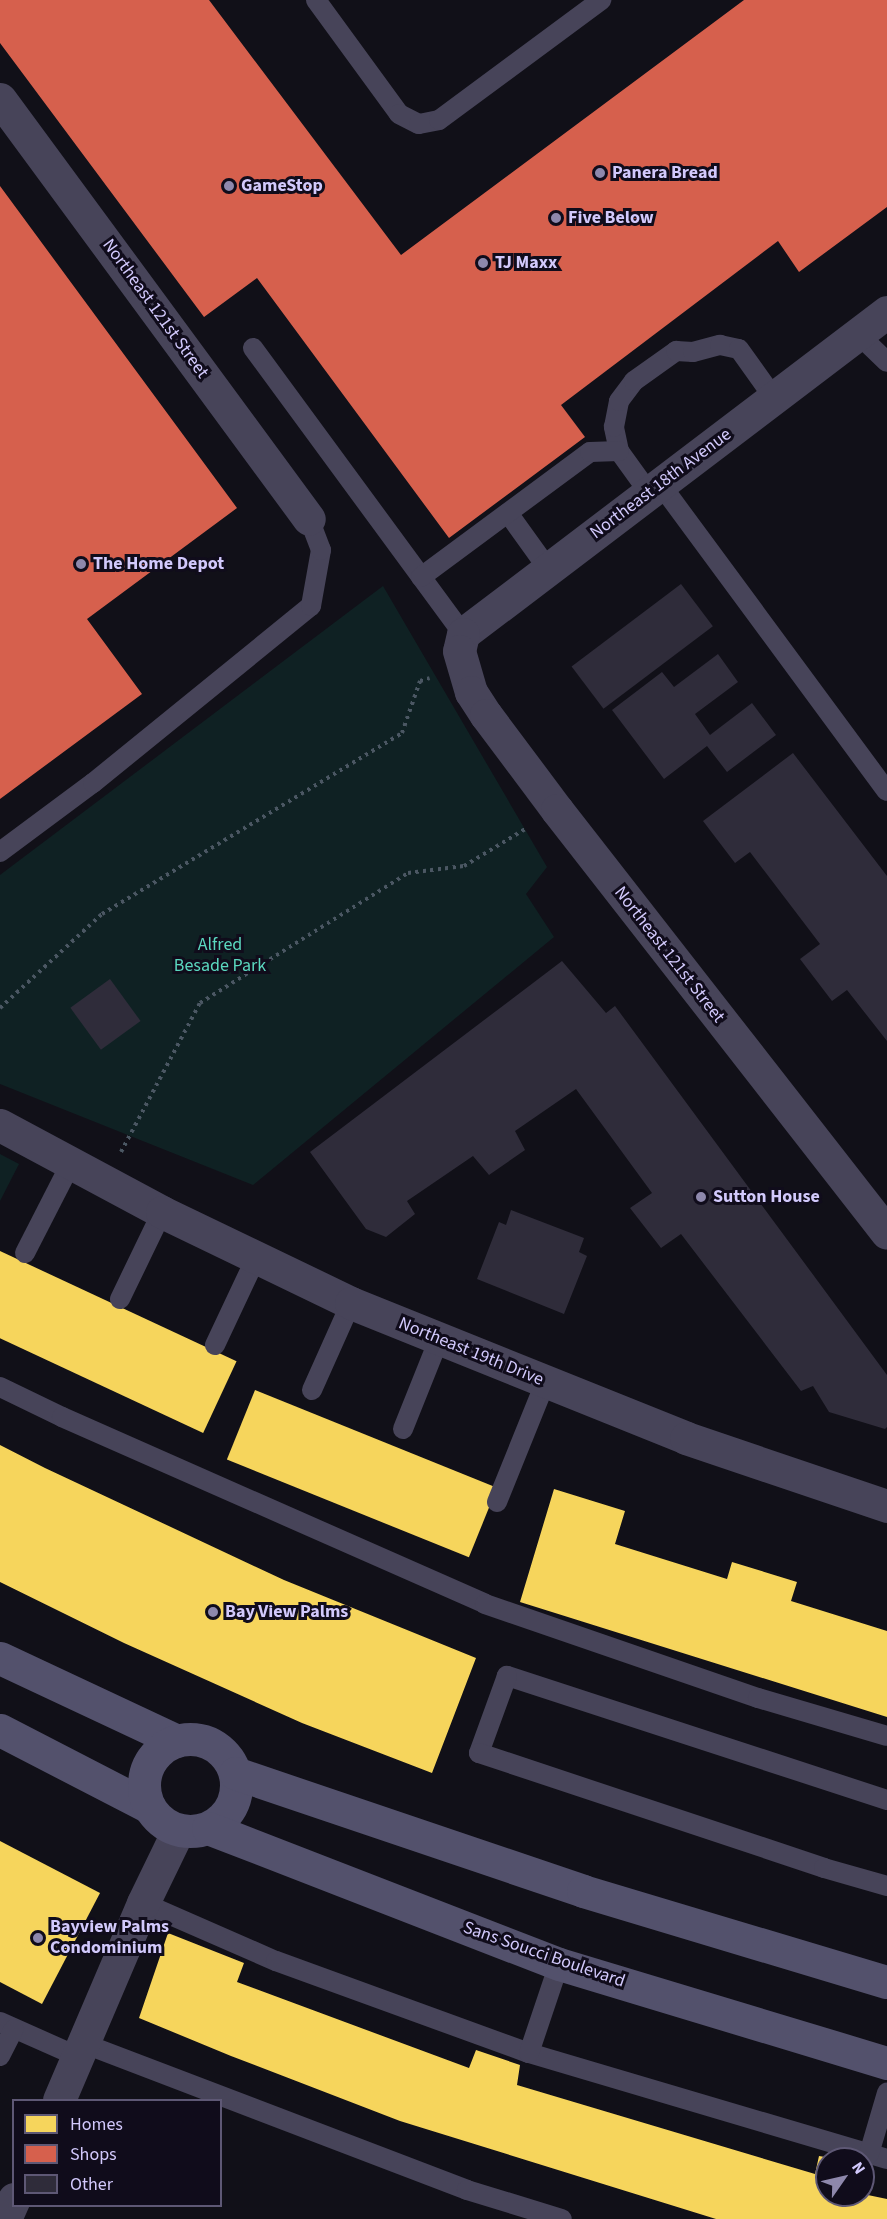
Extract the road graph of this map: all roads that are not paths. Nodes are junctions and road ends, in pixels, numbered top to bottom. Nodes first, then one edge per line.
1 (316, 0) edge
2 (601, 0) edge
3 (0, 99) edge
4 (887, 312) edge
5 (858, 334) junction
6 (253, 348) dead end
7 (887, 362) edge
8 (774, 398) junction
9 (619, 451) junction
10 (655, 489) junction
11 (508, 513) junction
12 (309, 519) joint
13 (549, 570) junction
14 (421, 577) junction
15 (463, 634) junction
16 (887, 790) edge
17 (0, 852) edge
18 (0, 1125) edge
19 (71, 1163) junction
20 (162, 1212) junction
21 (887, 1233) edge
22 (25, 1253) dead end
23 (256, 1258) junction
24 (120, 1299) dead end
25 (351, 1303) junction
26 (440, 1340) junction
27 (215, 1345) dead end
28 (545, 1383) junction
29 (0, 1387) edge
30 (312, 1390) dead end
31 (402, 1429) dead end
32 (497, 1503) dead end
33 (887, 1506) edge
34 (0, 1658) edge
35 (0, 1730) edge
36 (887, 1736) edge
37 (177, 1741) junction
38 (235, 1773) junction
39 (887, 1800) edge
40 (149, 1807) junction
41 (193, 1829) junction
42 (887, 1886) edge
43 (143, 1903) junction
44 (559, 1964) junction
45 (887, 1982) edge
46 (7, 2026) edge
47 (82, 2050) junction
48 (529, 2053) junction
49 (0, 2056) edge
50 (887, 2063) edge
51 (887, 2093) edge
52 (59, 2099) edge
53 (217, 2099) edge
54 (222, 2101) edge
55 (878, 2156) edge
56 (12, 2203) edge
57 (5, 2219) edge
58 (562, 2219) edge

1 - 2 lane
3 - 12 street, Northeast 121st Street
4 - 5 street, Northeast 18th Avenue
5 - 7 lane
5 - 8 street, Northeast 18th Avenue
6 - 14 lane
8 - 9 lane
8 - 10 street, Northeast 18th Avenue
9 - 10 lane
9 - 11 lane
10 - 13 street, Northeast 18th Avenue
10 - 16 lane
11 - 13 lane
11 - 14 lane
12 - 17 lane
13 - 15 street, Northeast 18th Avenue
14 - 15 lane
15 - 21 street, Northeast 121st Street
18 - 19 street
19 - 20 street, Northeast 19th Drive
19 - 22 lane
20 - 23 street, Northeast 19th Drive
20 - 24 lane
23 - 25 street, Northeast 19th Drive
23 - 27 lane
25 - 26 street, Northeast 19th Drive
25 - 30 lane
26 - 28 street, Northeast 19th Drive
26 - 31 lane
28 - 32 lane
28 - 33 street, Northeast 19th Drive
29 - 36 lane
34 - 37 street
35 - 40 street
37 - 38 street
37 - 40 street
38 - 41 street
38 - 45 street
39 - 42 lane
40 - 41 street
41 - 43 street
41 - 44 street, Sans Soucci Boulevard
43 - 47 street
43 - 48 lane
44 - 48 lane
44 - 50 street, Sans Soucci Boulevard
46 - 47 lane
46 - 49 lane
47 - 52 street
47 - 53 lane
48 - 55 lane
51 - 55 lane
54 - 58 lane
56 - 57 street

